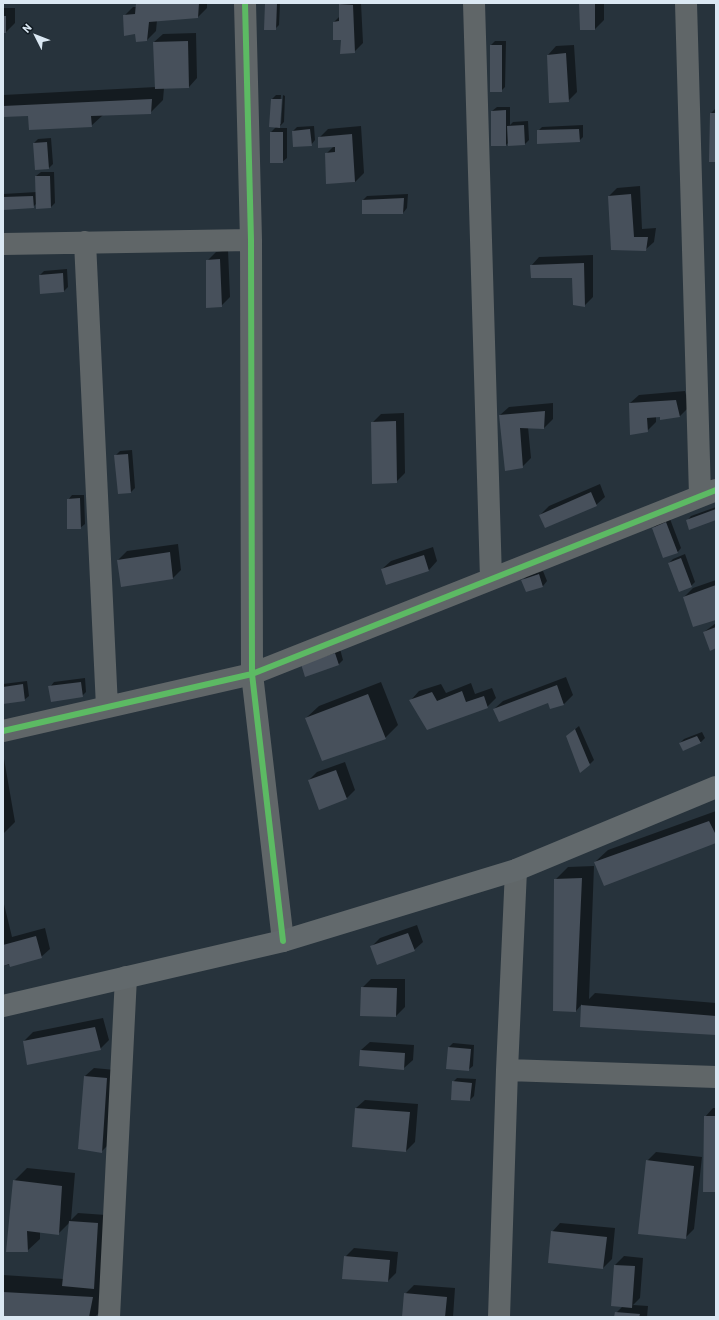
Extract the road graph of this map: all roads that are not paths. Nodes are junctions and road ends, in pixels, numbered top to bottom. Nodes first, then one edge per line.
1 (245, 3) edge
2 (474, 3) edge
3 (686, 3) edge
4 (251, 240) junction
5 (85, 242) junction
6 (3, 244) edge
7 (708, 493) edge
8 (491, 579) junction
9 (252, 674) junction
10 (107, 707) junction
11 (3, 731) edge
12 (716, 787) edge
13 (516, 870) junction
14 (283, 941) junction
15 (126, 977) junction
16 (3, 1006) edge
17 (507, 1070) junction
18 (716, 1077) edge
19 (109, 1317) edge
20 (499, 1317) edge

1 - 4 street
2 - 8 street
3 - 7 street
4 - 5 street
4 - 9 street
5 - 6 street
5 - 10 street
7 - 8 street
8 - 9 street
9 - 10 street
9 - 14 street
10 - 11 street
12 - 13 street
13 - 14 street
13 - 17 street
14 - 15 street
15 - 16 street
15 - 19 street
17 - 18 street
17 - 20 street

